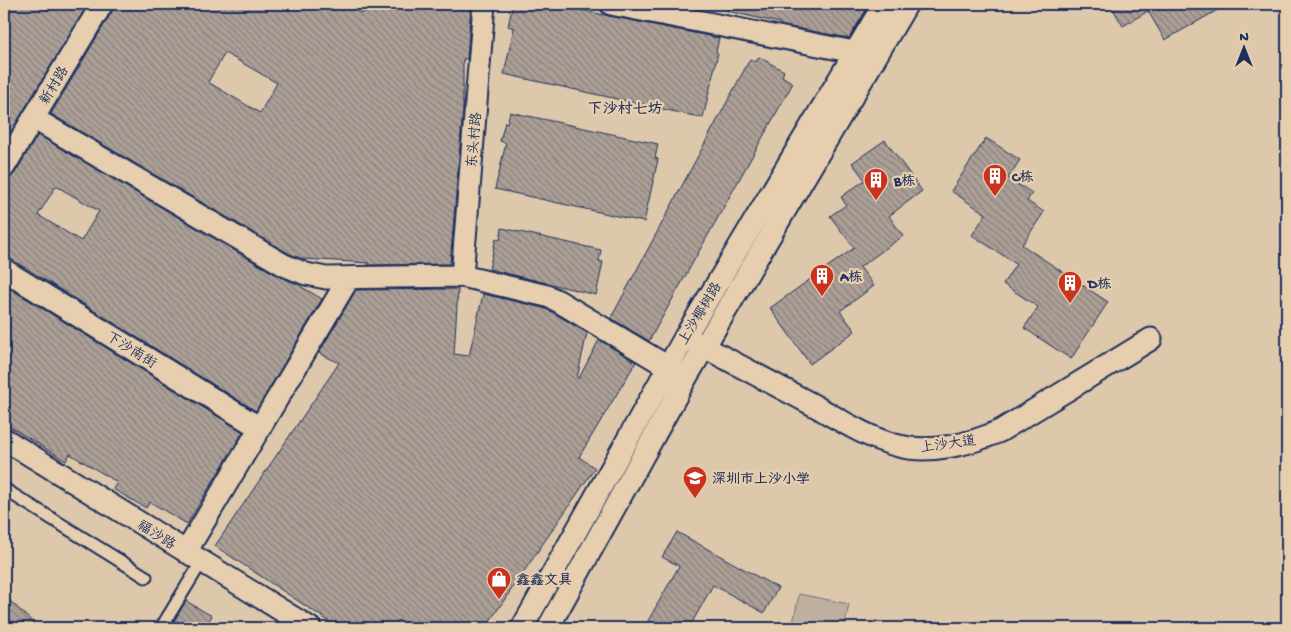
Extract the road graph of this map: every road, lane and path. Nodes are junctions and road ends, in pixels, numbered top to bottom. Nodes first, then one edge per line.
1 (102, 4) edge
2 (484, 4) edge
3 (611, 4) edge
4 (884, 4) edge
5 (907, 4) edge
6 (854, 52) junction
7 (875, 59) junction
8 (34, 118) junction
9 (4, 167) edge
10 (4, 270) edge
11 (462, 276) junction
12 (349, 278) junction
13 (685, 336) junction
14 (1151, 339) dead end
15 (705, 347) junction
16 (668, 367) junction
17 (686, 378) junction
18 (260, 428) junction
19 (4, 439) edge
20 (4, 489) edge
21 (194, 557) junction
22 (146, 577) dead end
23 (161, 628) edge
24 (310, 628) edge
25 (522, 628) edge
26 (548, 628) edge

1 - 8 street, 新村路
2 - 11 street, 东头村路
3 - 6 street
4 - 6 street, 上沙椰树路
5 - 7 street, 上沙椰树路
6 - 7 street
6 - 13 street, 上沙椰树路
7 - 15 street, 上沙椰树路
8 - 9 street, 新村路
8 - 12 street
10 - 18 street, 下沙南街
11 - 12 street
11 - 16 street
12 - 18 street
13 - 15 street, 上沙大道
13 - 16 street, 上沙椰树路
14 - 15 street, 上沙大道
15 - 17 street, 上沙椰树路
16 - 17 street
16 - 25 street, 上沙椰树路
17 - 26 street, 上沙椰树路
18 - 21 street
19 - 21 street, 福沙路
20 - 22 lane
21 - 23 lane
21 - 24 street, 福沙路

